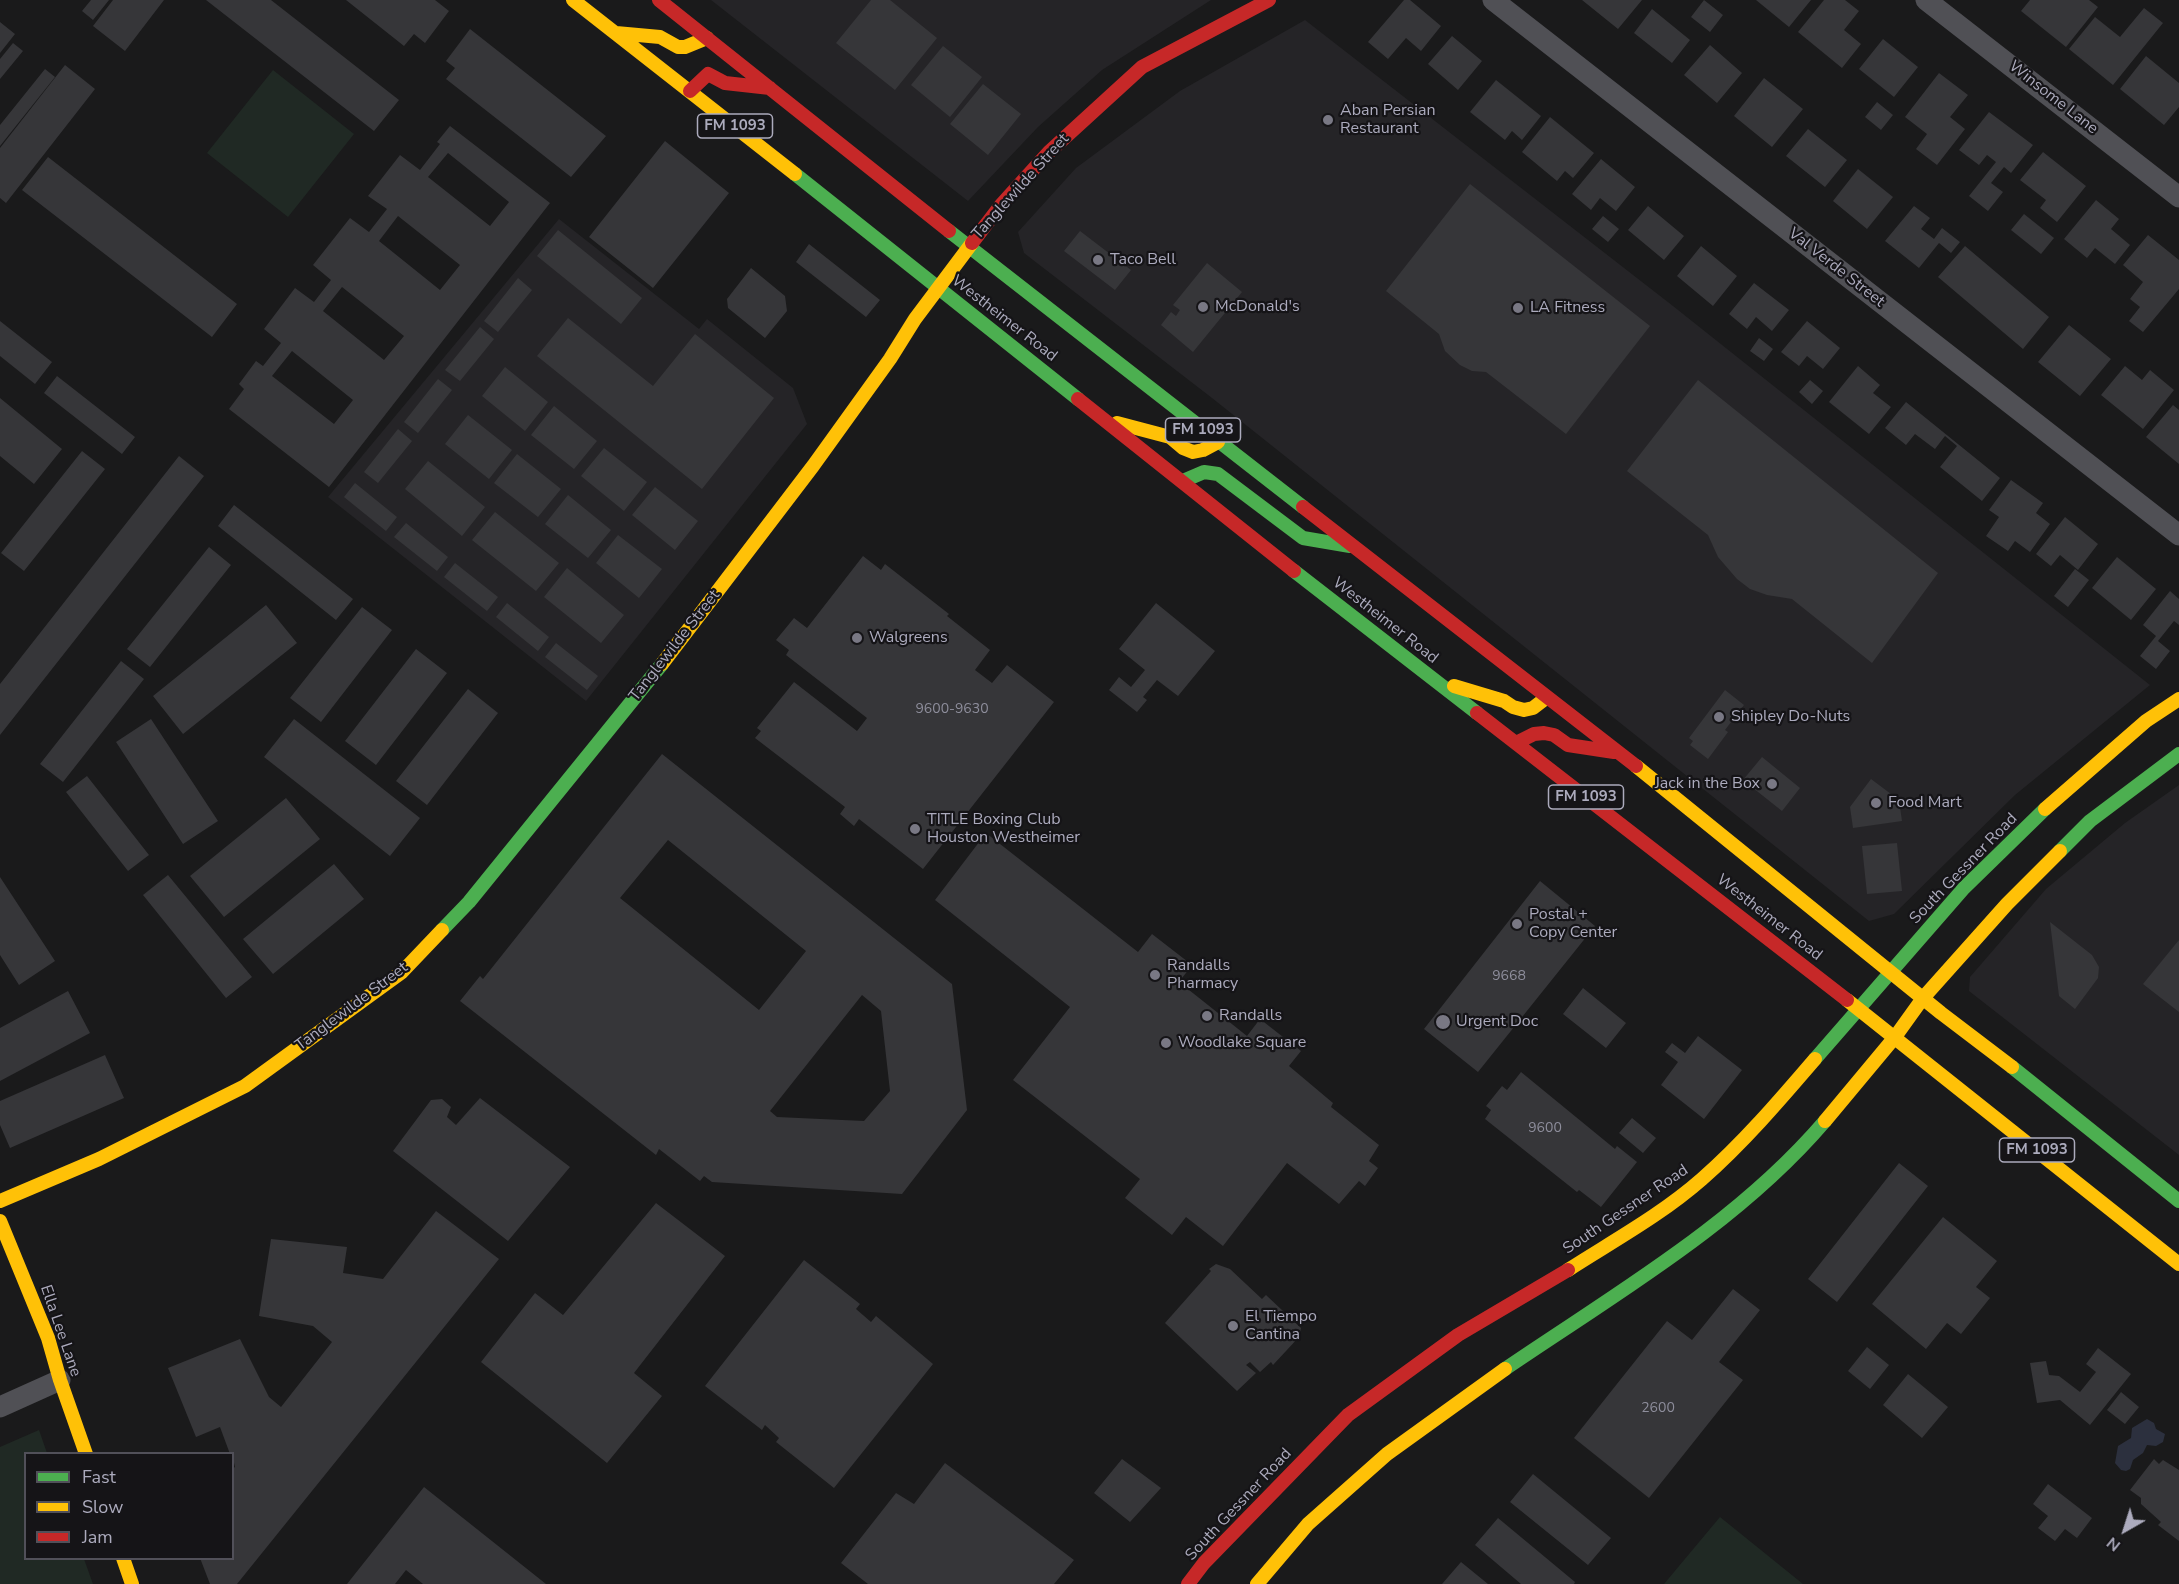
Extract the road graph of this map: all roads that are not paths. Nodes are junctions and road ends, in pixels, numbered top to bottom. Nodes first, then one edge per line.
1 (573, 0) edge
2 (659, 0) edge
3 (1269, 0) edge
4 (1493, 0) edge
5 (1926, 0) edge
6 (616, 33) junction
7 (707, 38) junction
8 (770, 88) junction
9 (690, 91) junction
10 (2179, 197) edge
11 (969, 247) junction
12 (939, 288) junction
13 (1103, 419) junction
14 (1218, 442) junction
15 (1184, 481) junction
16 (2179, 535) edge
17 (1352, 546) junction
18 (1435, 681) junction
19 (1546, 698) junction
20 (2179, 699) edge
21 (1516, 743) junction
22 (1619, 753) junction
23 (2179, 754) edge
24 (1891, 972) junction
25 (1923, 998) junction
26 (1859, 1008) junction
27 (1895, 1037) junction
28 (0, 1201) edge
29 (2179, 1201) edge
30 (0, 1221) edge
31 (2148, 1240) junction
32 (2179, 1251) edge
33 (2179, 1264) edge
34 (60, 1380) junction
35 (0, 1407) edge
36 (85, 1452) edge
37 (124, 1560) edge
38 (132, 1584) edge
39 (1188, 1584) edge
40 (1257, 1584) edge

1 - 6 main road, Westheimer Road / FM 1093
2 - 7 main road, Westheimer Road / FM 1093
3 - 11 main road, Tanglewilde Street
4 - 16 street, Val Verde Street
5 - 10 street, Winsome Lane
6 - 7 main road
6 - 9 main road, Westheimer Road / FM 1093
7 - 8 main road, Westheimer Road / FM 1093
8 - 9 main road
8 - 11 main road, Westheimer Road / FM 1093
9 - 12 main road, Westheimer Road / FM 1093
11 - 12 main road, Tanglewilde Street
11 - 14 main road, Westheimer Road / FM 1093
12 - 13 main road, Westheimer Road / FM 1093
12 - 28 main road, Tanglewilde Street
13 - 14 main road
13 - 15 main road, Westheimer Road / FM 1093
14 - 17 main road, Westheimer Road / FM 1093
15 - 17 main road
15 - 18 main road, Westheimer Road / FM 1093
17 - 19 main road, Westheimer Road / FM 1093
18 - 19 main road
18 - 21 main road, Westheimer Road / FM 1093
19 - 22 main road, Westheimer Road / FM 1093
20 - 24 main road, South Gessner Road
21 - 22 main road
21 - 26 main road, Westheimer Road / FM 1093
22 - 24 main road, Westheimer Road / FM 1093
23 - 25 main road
24 - 25 main road, Westheimer Road / FM 1093
24 - 26 main road, South Gessner Road
25 - 27 main road
25 - 29 main road, Westheimer Road / FM 1093
26 - 27 main road, Westheimer Road / FM 1093
26 - 39 main road, South Gessner Road
27 - 31 main road, Westheimer Road / FM 1093
27 - 40 main road
30 - 34 main road, Ella Lee Lane
31 - 32 main road
31 - 33 main road, Westheimer Road / FM 1093
34 - 35 street
34 - 36 main road, Ella Lee Lane
37 - 38 main road

